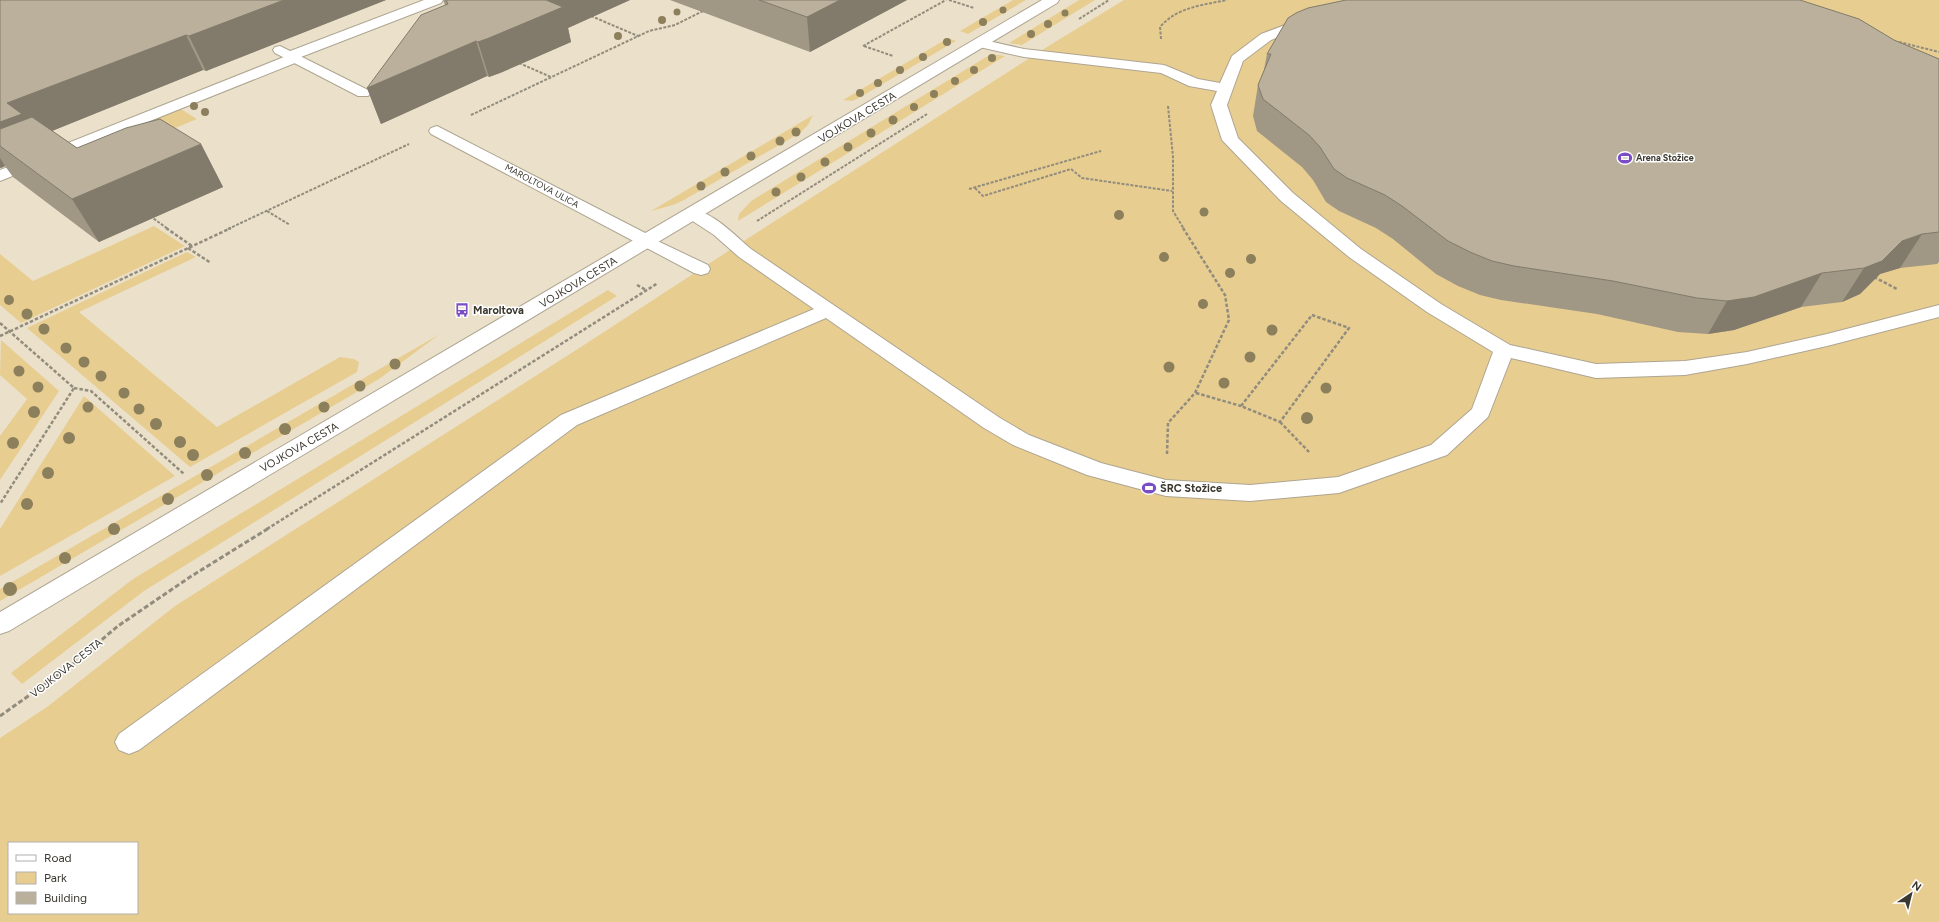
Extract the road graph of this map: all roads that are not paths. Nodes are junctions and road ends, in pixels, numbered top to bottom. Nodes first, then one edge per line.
1 (436, 0) edge
2 (1052, 0) edge
3 (1321, 16) edge
4 (980, 43) junction
5 (289, 55) junction
6 (1225, 88) junction
7 (363, 93) dead end
8 (437, 131) road end
9 (0, 176) edge
10 (694, 214) junction
11 (647, 242) junction
12 (700, 270) dead end
13 (828, 310) junction
14 (1939, 311) edge
15 (1504, 350) junction
16 (0, 624) edge
17 (129, 742) dead end

1 - 5 street
2 - 4 street, VOJKOVA CESTA
3 - 6 street
4 - 6 street
4 - 10 street, VOJKOVA CESTA
5 - 7 street
5 - 9 street
6 - 15 street
8 - 11 street, MAROLTOVA ULICA
10 - 11 street, VOJKOVA CESTA
10 - 13 street
11 - 12 street, MAROLTOVA ULICA
11 - 16 street, VOJKOVA CESTA
13 - 15 street
13 - 17 street
14 - 15 street

